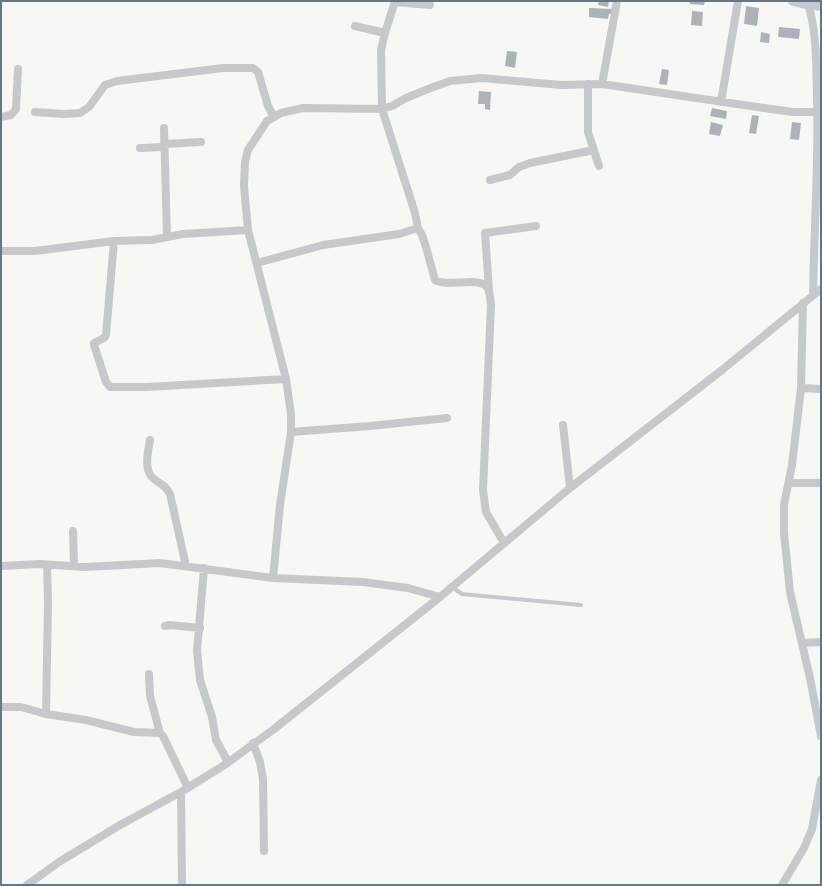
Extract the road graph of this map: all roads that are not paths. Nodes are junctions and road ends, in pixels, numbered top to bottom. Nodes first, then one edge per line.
1 (395, 1) edge
2 (617, 1) edge
3 (738, 1) edge
4 (793, 1) edge
5 (808, 4) junction
6 (430, 5) dead end
7 (821, 6) edge
8 (355, 26) dead end
9 (385, 33) junction
10 (18, 69) dead end
11 (588, 84) junction
12 (602, 84) junction
13 (721, 102) junction
14 (382, 109) junction
15 (35, 112) dead end
16 (819, 112) edge
17 (1, 117) edge
18 (274, 117) junction
19 (164, 128) dead end
20 (201, 142) dead end
21 (164, 146) junction
22 (140, 148) dead end
23 (594, 150) junction
24 (599, 166) dead end
25 (490, 180) dead end
26 (536, 226) dead end
27 (418, 228) junction
28 (248, 230) junction
29 (167, 237) junction
30 (114, 241) junction
31 (1, 251) edge
32 (257, 263) junction
33 (821, 289) edge
34 (489, 291) junction
35 (813, 295) junction
36 (803, 304) junction
37 (286, 379) junction
38 (801, 388) junction
39 (821, 389) edge
40 (447, 418) dead end
41 (563, 425) dead end
42 (291, 432) junction
43 (150, 440) dead end
44 (789, 483) junction
45 (821, 483) edge
46 (570, 488) junction
47 (73, 531) dead end
48 (504, 543) junction
49 (48, 565) junction
50 (1, 566) edge
51 (74, 566) junction
52 (186, 566) junction
53 (204, 568) junction
54 (273, 578) junction
55 (452, 587) junction
56 (440, 597) junction
57 (581, 604) dead end
58 (165, 626) dead end
59 (200, 628) junction
60 (821, 642) edge
61 (802, 643) junction
62 (149, 674) dead end
63 (1, 707) edge
64 (46, 714) junction
65 (160, 734) junction
66 (821, 736) edge
67 (253, 743) junction
68 (228, 762) junction
69 (821, 780) edge
70 (185, 790) junction
71 (264, 851) dead end
72 (27, 885) edge
73 (182, 885) edge
74 (782, 885) edge

1 - 6 street
1 - 9 street
2 - 12 street
3 - 13 street
4 - 5 street
5 - 7 street
5 - 16 street
8 - 9 street
9 - 14 street
10 - 17 street
11 - 12 street
11 - 14 street
11 - 23 street
12 - 13 street
13 - 16 street
14 - 18 street
14 - 27 street
15 - 18 street
16 - 35 street
18 - 28 street
19 - 21 street
20 - 21 street
21 - 22 street
21 - 29 street
23 - 24 street
23 - 25 street
26 - 34 street
27 - 32 street
27 - 34 street
28 - 29 street
28 - 32 street
29 - 30 street
30 - 31 street
30 - 37 street
32 - 37 street
33 - 35 street
34 - 48 street
35 - 36 street
36 - 38 street
36 - 46 street
37 - 42 street
38 - 39 street
38 - 44 street
40 - 42 street
41 - 46 street
42 - 54 street
43 - 52 street
44 - 45 street
44 - 61 street
46 - 48 street
47 - 51 street
48 - 55 street
49 - 50 street
49 - 51 street
49 - 64 street
51 - 52 street
52 - 53 street
53 - 54 street
53 - 59 street
54 - 56 street
55 - 56 street
55 - 57 lane
56 - 67 street
58 - 59 street
59 - 68 street
60 - 61 street
61 - 66 street
62 - 65 street
63 - 64 street
64 - 65 street
65 - 70 street
67 - 68 street
67 - 71 street
68 - 70 street
69 - 74 street
70 - 72 street
70 - 73 street

